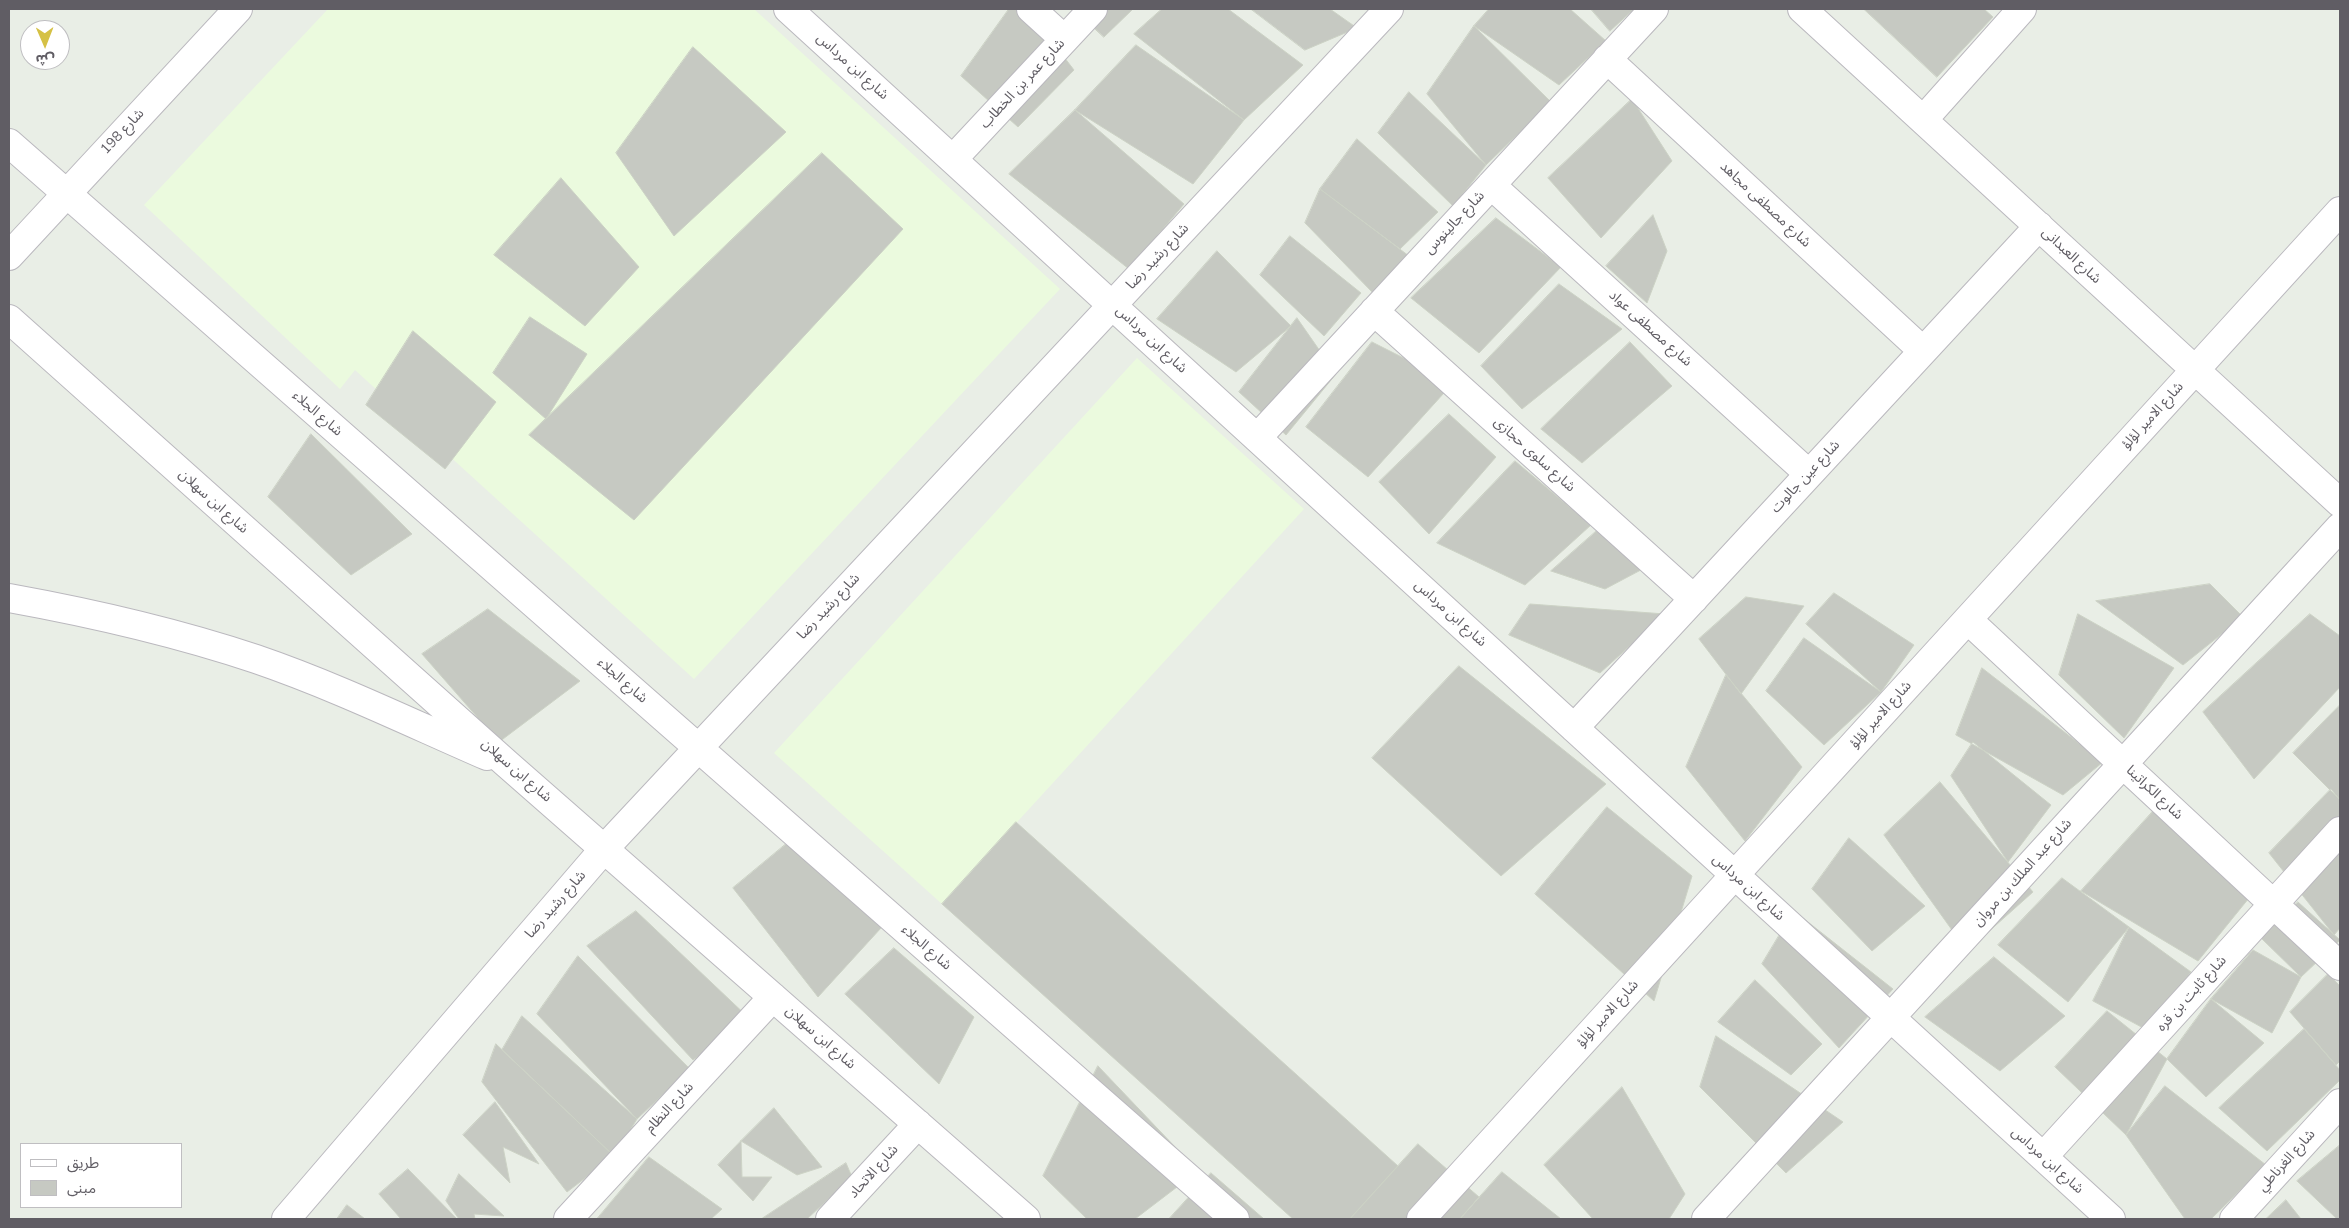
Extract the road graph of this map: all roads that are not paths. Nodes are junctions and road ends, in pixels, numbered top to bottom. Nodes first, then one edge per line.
1 (238, 9) edge
2 (788, 9) edge
3 (1031, 9) edge
4 (1093, 9) edge
5 (1389, 9) edge
6 (1654, 9) edge
7 (1802, 9) edge
8 (2013, 12) edge
9 (1064, 39) junction
10 (1607, 60) junction
11 (1923, 120) junction
12 (9, 143) edge
13 (953, 159) junction
14 (1491, 185) junction
15 (65, 194) junction
16 (2340, 211) edge
17 (2038, 226) junction
18 (9, 256) edge
19 (1114, 305) junction
20 (1374, 311) junction
21 (9, 319) edge
22 (1923, 351) junction
23 (2195, 370) junction
24 (1257, 438) junction
25 (1809, 474) junction
26 (2340, 503) edge
27 (2340, 527) edge
28 (9, 598) edge
29 (1694, 599) junction
30 (1968, 620) junction
31 (1574, 728) junction
32 (697, 747) junction
33 (507, 764) junction
34 (2123, 764) junction
35 (2340, 831) edge
36 (604, 849) junction
37 (1734, 875) junction
38 (2274, 904) junction
39 (2340, 966) edge
40 (773, 997) junction
41 (1891, 1018) junction
42 (2340, 1103) edge
43 (918, 1124) junction
44 (2043, 1157) junction
45 (286, 1219) edge
46 (568, 1219) edge
47 (830, 1219) edge
48 (1026, 1219) edge
49 (1235, 1219) edge
50 (1421, 1219) edge
51 (1706, 1219) edge
52 (2111, 1219) edge
53 (2234, 1219) edge

1 - 15 street, شارع 198
2 - 13 street, شارع ابن مرداس
3 - 9 street
4 - 9 street, شارع عمر بن الخطاب
5 - 19 street, شارع رشيد رضا
6 - 10 street, شارع جالينوس
7 - 11 street, شارع العبدانى
8 - 11 street
9 - 13 street, شارع عمر بن الخطاب
10 - 14 street, شارع جالينوس
10 - 22 street, شارع مصطفى مجاهد
11 - 17 street, شارع العبدانى
12 - 15 street, شارع الجلاء
13 - 19 street, شارع ابن مرداس
14 - 20 street, شارع جالينوس
14 - 25 street, شارع مصطفى عواد
15 - 18 street, شارع 198
15 - 32 street, شارع الجلاء
16 - 23 street, شارع الامير لؤلؤ
17 - 22 street, شارع عين جالوت
17 - 23 street, شارع العبدانى
19 - 24 street, شارع ابن مرداس
19 - 32 street, شارع رشيد رضا
20 - 24 street, شارع جالينوس
20 - 29 street, شارع سلوى حجازى
21 - 33 street, شارع ابن سهلان
22 - 25 street, شارع عين جالوت
23 - 26 street, شارع العبدانى
23 - 30 street, شارع الامير لؤلؤ
24 - 31 street, شارع ابن مرداس
25 - 29 street, شارع عين جالوت
27 - 34 street, شارع عبد الملك بن مروان
28 - 33 street
29 - 31 street, شارع عين جالوت
30 - 34 street, شارع الكراتينا
30 - 37 street, شارع الامير لؤلؤ
31 - 37 street, شارع ابن مرداس
32 - 36 street, شارع رشيد رضا
32 - 49 street, شارع الجلاء
33 - 36 street, شارع ابن سهلان
34 - 38 street, شارع الكراتينا
34 - 41 street, شارع عبد الملك بن مروان
35 - 38 street, شارع ثابت بن قره
36 - 40 street, شارع ابن سهلان
36 - 45 street, شارع رشيد رضا
37 - 41 street, شارع ابن مرداس
37 - 50 street, شارع الامير لؤلؤ
38 - 39 street, شارع الكراتينا
38 - 44 street, شارع ثابت بن قره
40 - 43 street, شارع ابن سهلان
40 - 46 street, شارع النظام
41 - 44 street, شارع ابن مرداس
41 - 51 street, شارع عبد الملك بن مروان
42 - 53 street, شارع الغرناطي
43 - 47 street, شارع الاتحاد
43 - 48 street, شارع ابن سهلان
44 - 52 street, شارع ابن مرداس

